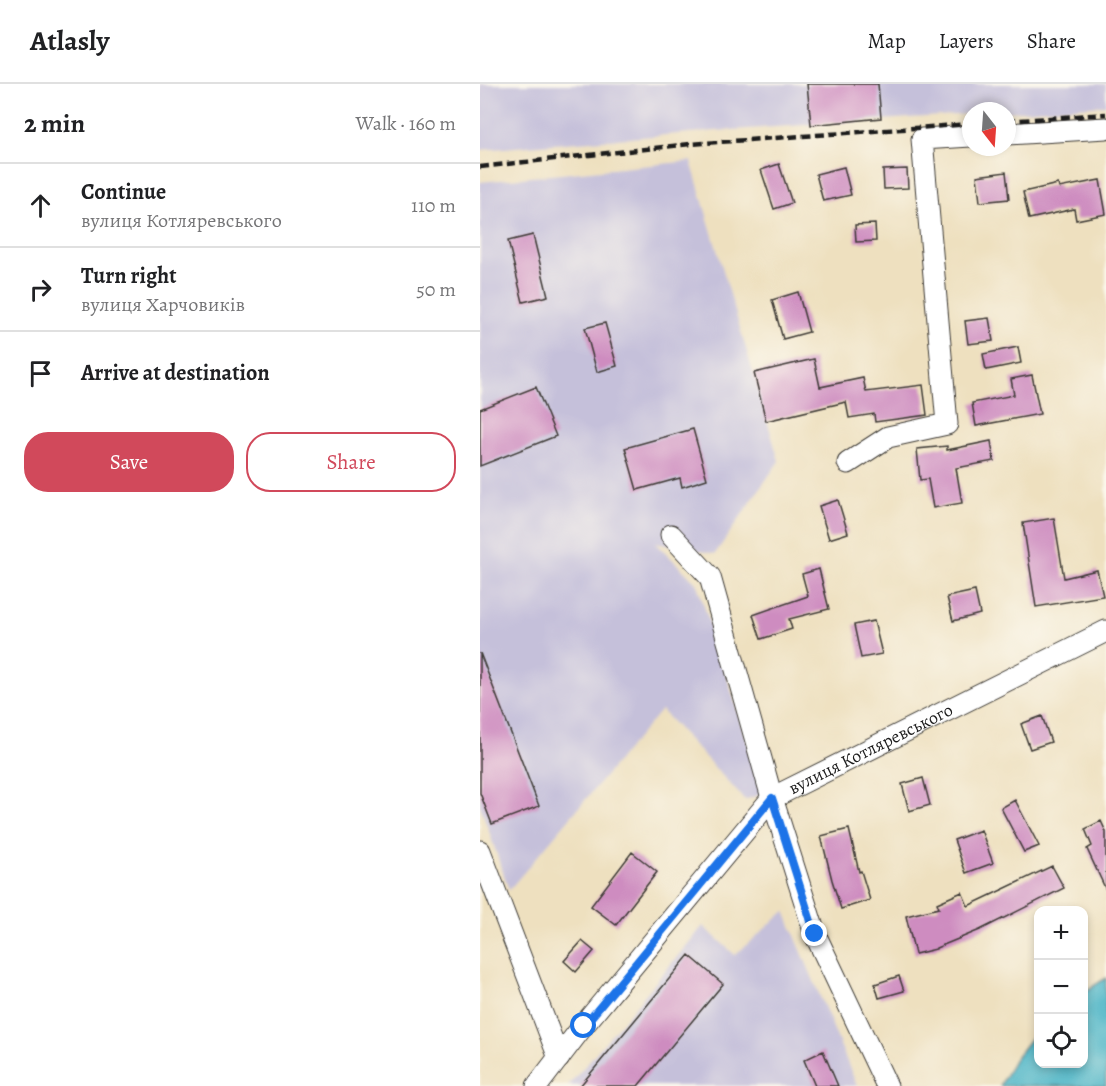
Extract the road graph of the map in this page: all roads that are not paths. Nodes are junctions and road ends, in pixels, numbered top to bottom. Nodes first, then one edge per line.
1 (1106, 128) edge
2 (1016, 133) edge
3 (962, 137) edge
4 (848, 463) dead end
5 (671, 535) dead end
6 (1106, 631) edge
7 (772, 798) junction
8 (480, 850) edge
9 (559, 1058) junction
10 (537, 1086) edge
11 (887, 1086) edge

1 - 2 street
3 - 4 street
5 - 7 street
6 - 7 street, вулиця Котляревського
7 - 9 street, вулиця Котляревського
7 - 11 street
8 - 9 street
9 - 10 street, вулиця Котляревського

